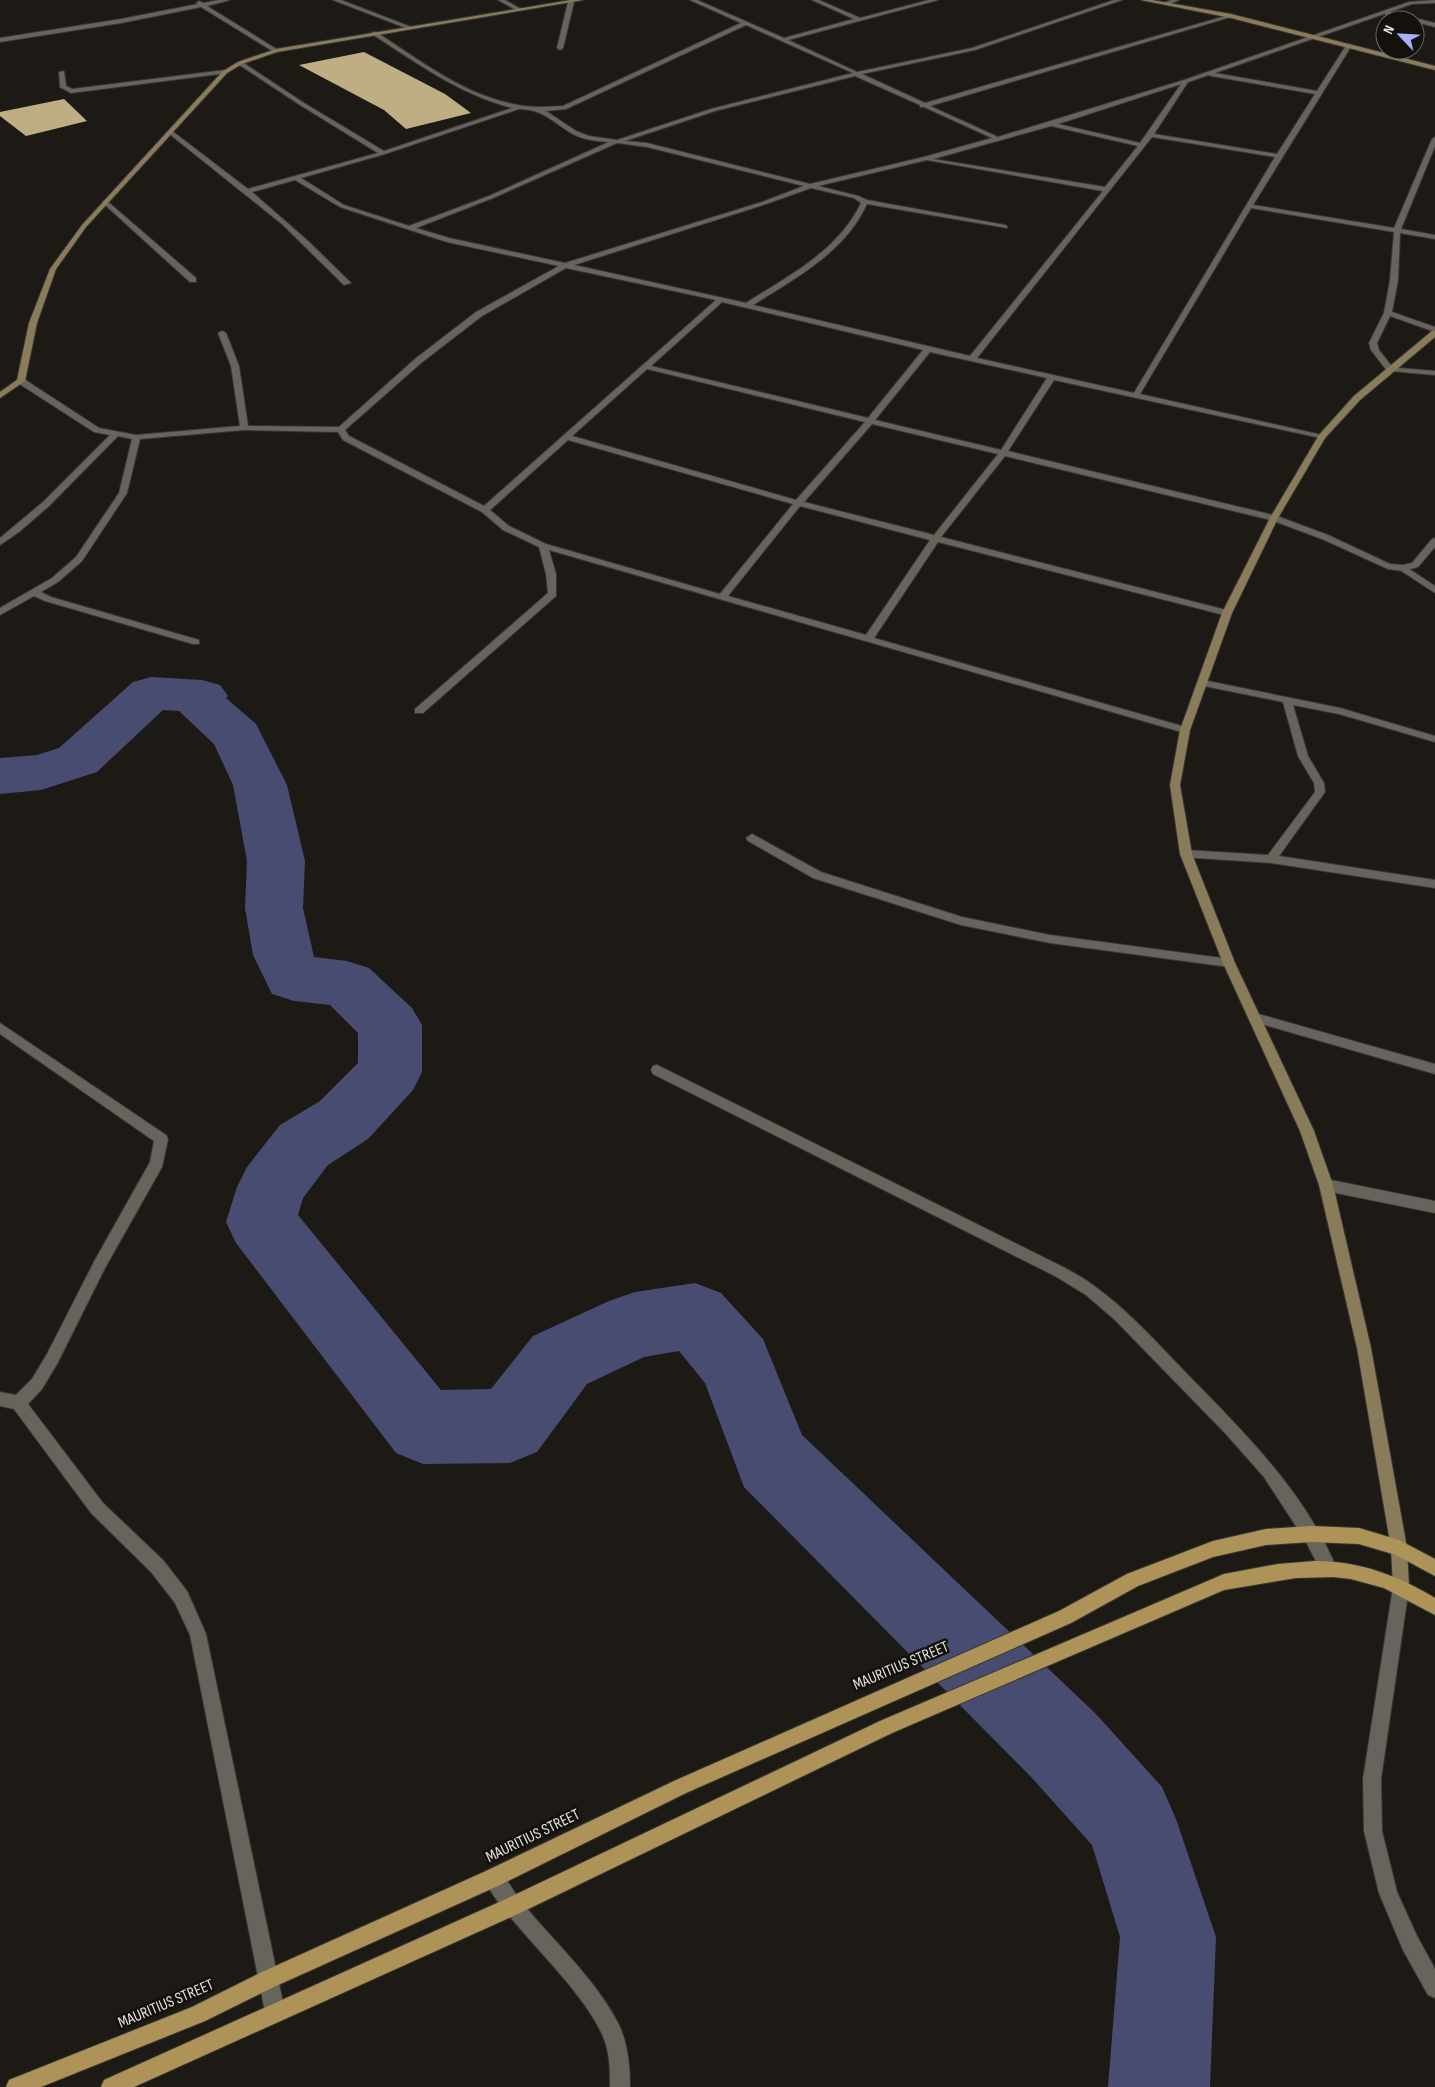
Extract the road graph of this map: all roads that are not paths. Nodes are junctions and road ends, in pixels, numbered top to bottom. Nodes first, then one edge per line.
1 (195, 0) edge
2 (227, 0) edge
3 (336, 0) edge
4 (501, 0) edge
5 (580, 0) edge
6 (693, 0) edge
7 (815, 0) edge
8 (935, 0) edge
9 (1119, 0) edge
10 (1144, 0) edge
11 (1176, 0) edge
12 (1403, 0) edge
13 (1435, 1) edge
14 (571, 2) junction
15 (1167, 3) junction
16 (1411, 3) junction
17 (203, 6) junction
18 (518, 9) junction
19 (1390, 10) edge
20 (1375, 15) edge
21 (1231, 16) junction
22 (860, 20) junction
23 (744, 24) junction
24 (408, 28) junction
25 (374, 33) junction
26 (1317, 37) junction
27 (0, 40) edge
28 (782, 40) junction
29 (1349, 45) junction
30 (560, 48) dead end
31 (276, 51) junction
32 (240, 63) junction
33 (1435, 68) edge
34 (62, 72) dead end
35 (225, 72) junction
36 (856, 74) junction
37 (1208, 74) junction
38 (1186, 81) junction
39 (1319, 93) junction
40 (922, 106) junction
41 (516, 108) junction
42 (543, 111) junction
43 (1051, 124) junction
44 (170, 132) junction
45 (1150, 135) junction
46 (996, 138) junction
47 (1435, 139) edge
48 (617, 143) junction
49 (1140, 145) junction
50 (383, 153) junction
51 (1279, 156) junction
52 (925, 159) junction
53 (294, 177) junction
54 (809, 186) junction
55 (1105, 189) junction
56 (249, 191) junction
57 (106, 202) junction
58 (865, 202) junction
59 (1250, 206) junction
60 (1005, 227) dead end
61 (409, 228) junction
62 (1397, 230) junction
63 (1435, 237) edge
64 (564, 266) junction
65 (193, 280) dead end
66 (347, 283) dead end
67 (722, 299) junction
68 (748, 305) junction
69 (1388, 313) junction
70 (1435, 332) edge
71 (222, 333) dead end
72 (928, 349) junction
73 (973, 358) junction
74 (646, 367) junction
75 (1390, 369) junction
76 (1435, 373) edge
77 (1052, 377) junction
78 (20, 381) junction
79 (1136, 395) junction
80 (0, 396) edge
81 (869, 422) junction
82 (244, 428) junction
83 (341, 430) junction
84 (116, 433) junction
85 (136, 437) junction
86 (566, 437) junction
87 (1322, 437) junction
88 (1002, 454) junction
89 (798, 503) junction
90 (485, 510) junction
91 (1274, 518) junction
92 (936, 538) junction
93 (1435, 541) edge
94 (0, 542) edge
95 (543, 546) junction
96 (1404, 568) junction
97 (1435, 590) edge
98 (34, 592) junction
99 (722, 598) junction
100 (0, 612) edge
101 (1227, 613) junction
102 (868, 638) junction
103 (196, 642) dead end
104 (1204, 683) junction
105 (1287, 700) junction
106 (419, 711) dead end
107 (1185, 730) junction
108 (1435, 739) edge
109 (752, 838) dead end
110 (1186, 854) junction
111 (1271, 859) junction
112 (1435, 884) edge
113 (1229, 963) junction
114 (1255, 1018) junction
115 (0, 1028) edge
116 (1435, 1069) edge
117 (657, 1070) dead end
118 (1326, 1185) junction
119 (1435, 1207) edge
120 (0, 1398) edge
121 (19, 1403) junction
122 (1311, 1534) junction
123 (1399, 1548) junction
124 (1435, 1568) edge
125 (1329, 1569) junction
126 (1401, 1587) junction
127 (1435, 1607) edge
128 (493, 1878) junction
129 (513, 1906) junction
130 (269, 1979) junction
131 (1435, 1988) edge
132 (275, 2012) junction
133 (16, 2087) edge
134 (111, 2087) edge
135 (620, 2087) edge

1 - 17 street
2 - 17 street
3 - 24 street
4 - 18 street
5 - 14 main road
6 - 23 street
7 - 22 street
8 - 22 street
9 - 36 street
10 - 15 main road
11 - 15 street
12 - 16 street
13 - 16 street
14 - 18 main road
14 - 30 street
15 - 21 main road
16 - 19 street
17 - 27 street
17 - 31 street
18 - 24 main road
20 - 26 street
21 - 26 main road
21 - 40 street
22 - 28 street
23 - 28 street
23 - 42 street
24 - 25 main road
25 - 31 main road
25 - 41 street
26 - 29 main road
26 - 37 street
28 - 36 street
29 - 33 main road
29 - 39 street
31 - 32 main road
32 - 35 main road
32 - 50 street
34 - 35 street
35 - 44 main road
36 - 40 street
36 - 48 street
37 - 38 street
37 - 39 street
38 - 43 street
38 - 45 street
39 - 51 street
40 - 46 street
41 - 42 street
41 - 50 street
42 - 48 street
43 - 46 street
43 - 49 street
44 - 56 street
44 - 57 main road
45 - 49 street
45 - 51 street
46 - 52 street
47 - 62 street
48 - 54 street
48 - 61 street
49 - 55 street
50 - 53 street
51 - 59 street
52 - 54 street
52 - 55 street
53 - 56 street
53 - 61 street
54 - 58 street
54 - 64 street
55 - 73 street
56 - 66 street
57 - 65 street
57 - 78 main road
58 - 60 street
58 - 68 street
59 - 62 street
59 - 79 street
61 - 64 street
62 - 63 street
62 - 69 street
64 - 67 street
64 - 83 street
67 - 68 street
67 - 74 street
68 - 72 street
69 - 70 street
69 - 75 street
70 - 75 main road
71 - 82 street
72 - 73 street
72 - 81 street
73 - 77 street
74 - 81 street
74 - 86 street
75 - 76 street
75 - 87 main road
77 - 79 street
77 - 88 street
78 - 80 main road
78 - 84 street
79 - 87 street
81 - 88 street
81 - 89 street
82 - 83 street
82 - 85 street
83 - 90 street
84 - 85 street
84 - 94 street
85 - 98 street
86 - 89 street
86 - 90 street
87 - 91 main road
88 - 91 street
88 - 92 street
89 - 92 street
89 - 99 street
90 - 95 street
91 - 96 street
91 - 101 main road
92 - 101 street
92 - 102 street
93 - 96 street
95 - 99 street
95 - 106 street
96 - 97 street
98 - 100 street
98 - 103 street
99 - 102 street
101 - 104 main road
102 - 107 street
104 - 105 street
104 - 107 main road
105 - 108 street
105 - 111 street
107 - 110 main road
109 - 113 street
110 - 111 street
110 - 113 main road
111 - 112 street
113 - 114 main road
114 - 116 street
114 - 118 main road
115 - 121 street
117 - 122 street
118 - 119 street
118 - 123 main road
120 - 121 street
121 - 130 street
122 - 123 main road, MAURITIUS STREET
122 - 125 street
122 - 128 main road, MAURITIUS STREET
123 - 124 main road, MAURITIUS STREET
123 - 126 main road
125 - 126 main road
125 - 129 main road
126 - 127 main road
126 - 131 street
128 - 129 street
128 - 130 main road, MAURITIUS STREET
129 - 132 main road
129 - 135 street
130 - 132 street
130 - 133 main road, MAURITIUS STREET
132 - 134 main road

